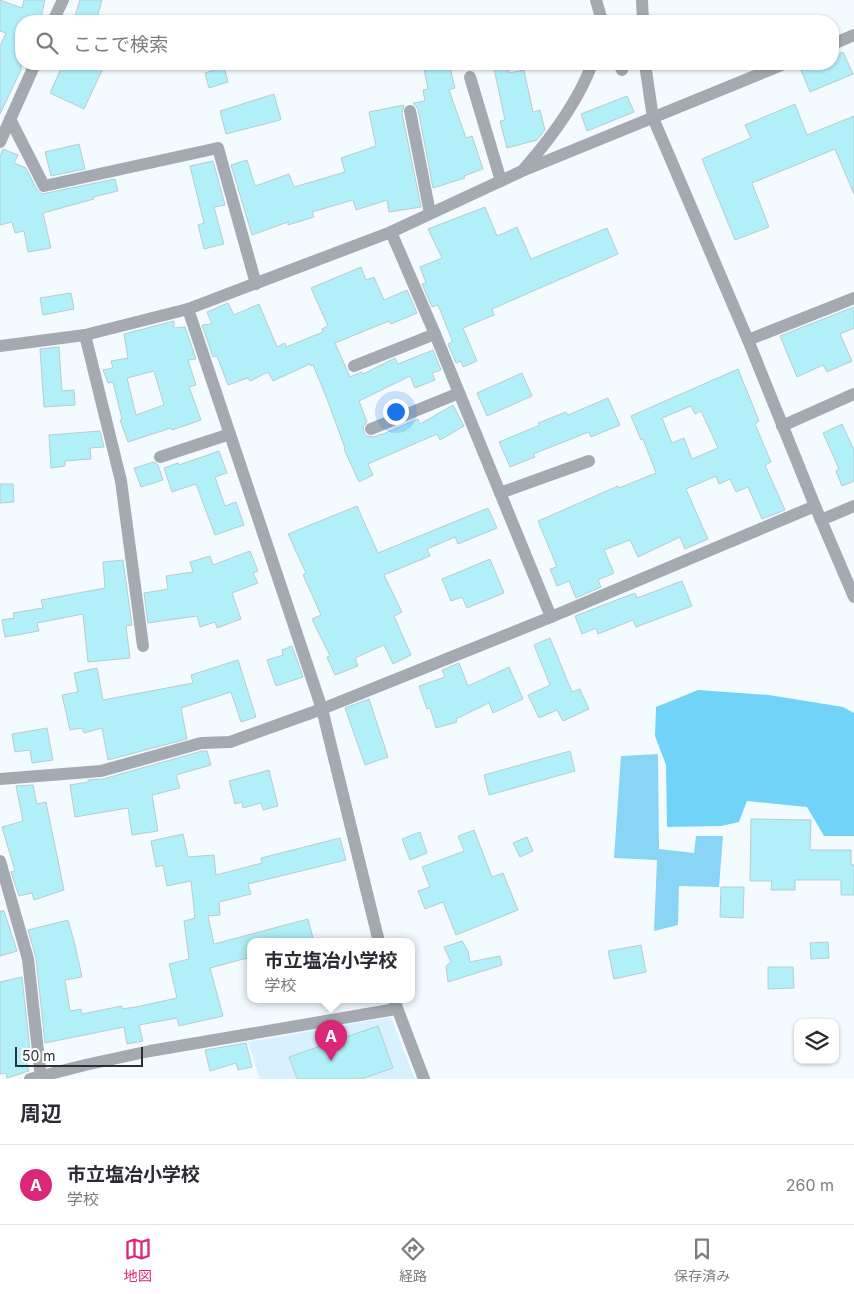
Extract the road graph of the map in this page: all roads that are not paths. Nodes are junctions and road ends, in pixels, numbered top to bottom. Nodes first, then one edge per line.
1 (63, 0) edge
2 (642, 0) edge
3 (56, 15) edge
4 (643, 15) edge
5 (854, 35) edge
6 (839, 41) edge
7 (32, 70) edge
8 (590, 70) edge
9 (646, 70) edge
10 (769, 70) edge
11 (470, 78) dead end
12 (410, 110) dead end
13 (653, 118) junction
14 (10, 119) junction
15 (0, 142) edge
16 (522, 171) junction
17 (501, 180) junction
18 (430, 213) junction
19 (391, 232) junction
20 (256, 284) junction
21 (854, 298) edge
22 (188, 309) junction
23 (435, 334) junction
24 (85, 335) junction
25 (748, 340) junction
26 (0, 346) edge
27 (354, 366) dead end
28 (459, 393) junction
29 (854, 394) edge
30 (782, 426) junction
31 (371, 429) dead end
32 (230, 434) junction
33 (160, 457) dead end
34 (589, 461) dead end
35 (500, 493) junction
36 (815, 506) junction
37 (854, 506) edge
38 (821, 520) junction
39 (854, 597) edge
40 (551, 617) junction
41 (144, 646) dead end
42 (322, 709) junction
43 (0, 779) edge
44 (0, 862) edge
45 (378, 938) edge
46 (395, 1004) edge
47 (38, 1078) edge
48 (424, 1079) edge

1 - 3 street
2 - 4 street
5 - 6 street
7 - 14 street
8 - 16 street
9 - 13 street
10 - 13 street
11 - 17 street
12 - 18 street
13 - 16 street
13 - 25 street
14 - 15 street
14 - 20 street
16 - 17 street
17 - 18 street
18 - 19 street
19 - 20 street
19 - 23 street
20 - 22 street
21 - 25 street
22 - 24 street
22 - 32 street
23 - 27 street
23 - 28 street
24 - 26 street
24 - 41 street
25 - 30 street
28 - 31 street
28 - 35 street
29 - 30 street
30 - 36 street
32 - 33 street
32 - 42 street
34 - 35 street
35 - 40 street
36 - 38 street
36 - 40 street
37 - 38 street
38 - 39 street
40 - 42 street
42 - 43 street
42 - 45 street
44 - 47 street
46 - 47 street
46 - 48 street

